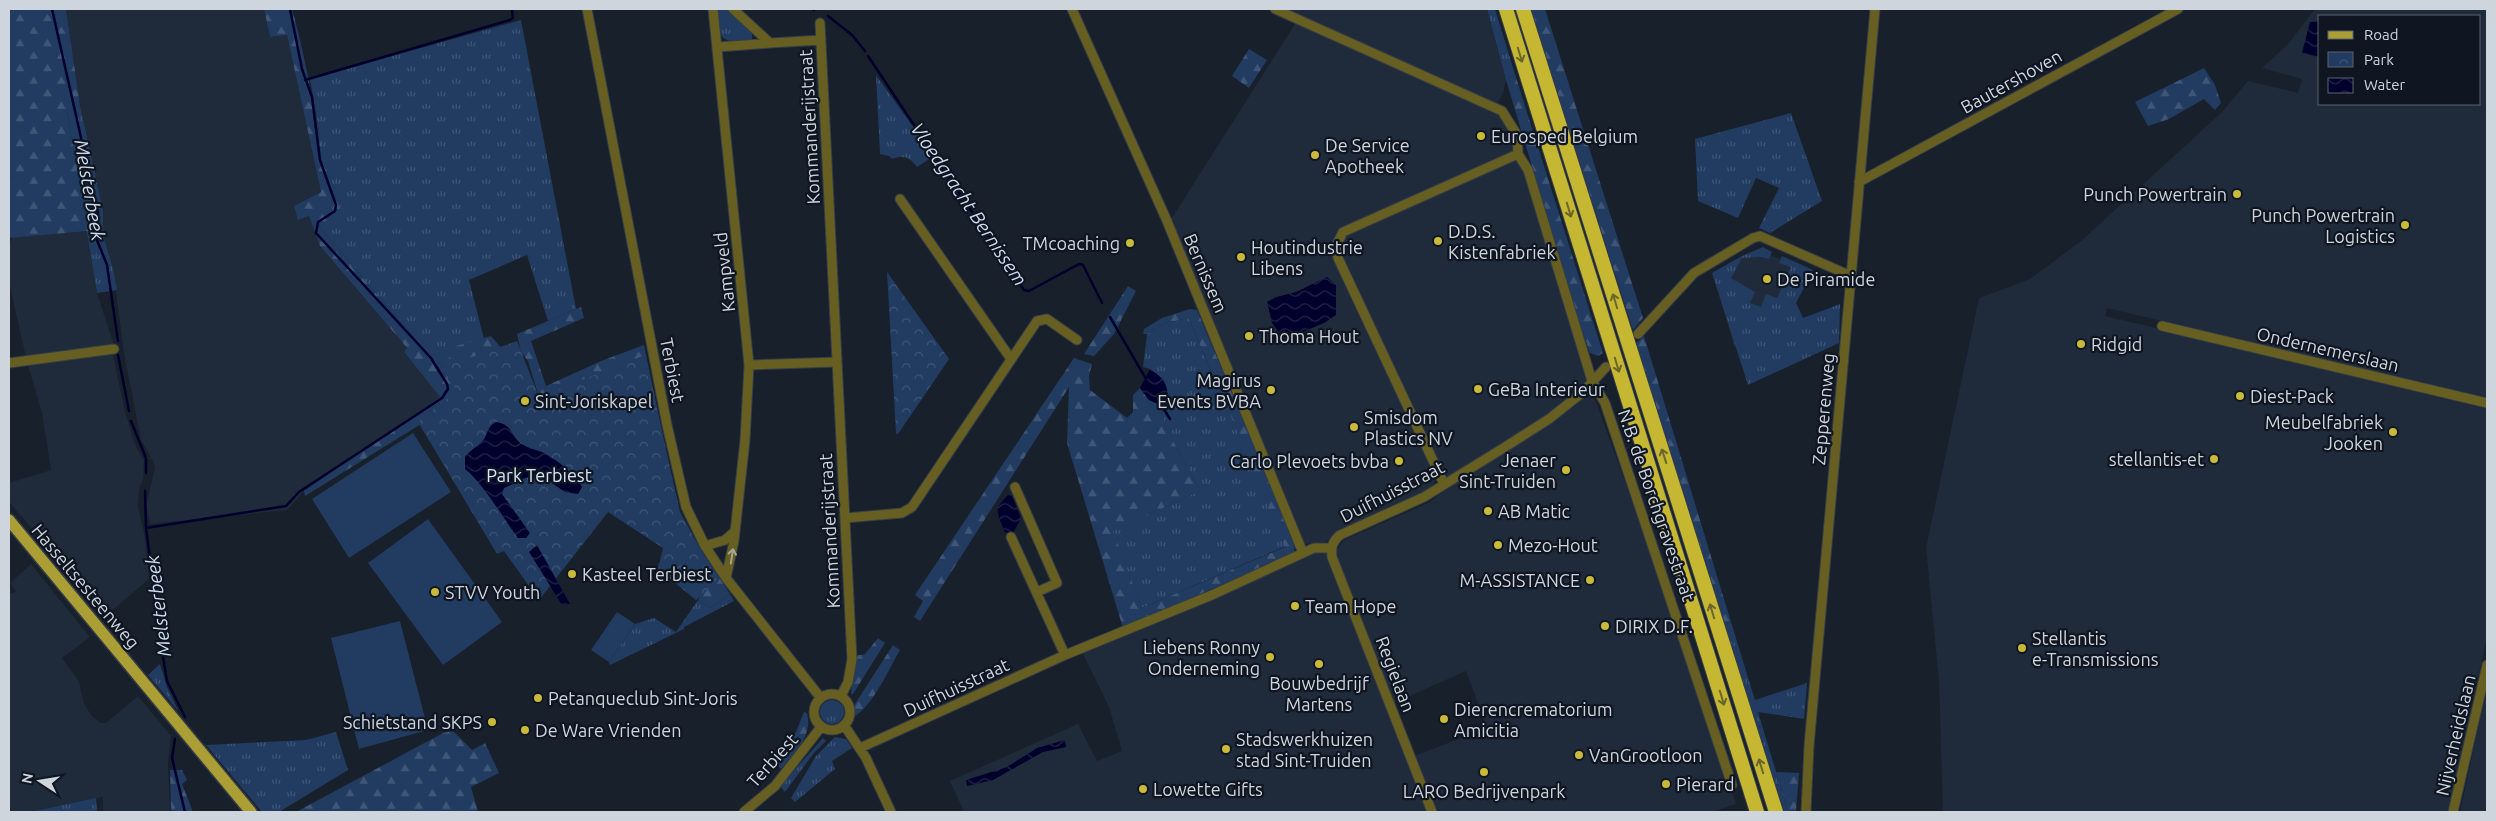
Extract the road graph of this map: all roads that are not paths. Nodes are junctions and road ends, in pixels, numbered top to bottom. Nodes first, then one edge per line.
1 (587, 9) edge
2 (713, 9) edge
3 (733, 9) edge
4 (1072, 9) edge
5 (1275, 9) edge
6 (1506, 9) edge
7 (1523, 9) edge
8 (1875, 9) edge
9 (2178, 9) edge
10 (820, 23) dead end
11 (821, 40) junction
12 (770, 43) junction
13 (718, 47) junction
14 (1518, 154) junction
15 (1859, 182) junction
16 (900, 198) dead end
17 (1851, 276) junction
18 (2162, 326) dead end
19 (1638, 334) dead end
20 (1077, 340) dead end
21 (114, 349) dead end
22 (1011, 359) junction
23 (837, 362) junction
24 (9, 363) edge
25 (749, 365) junction
26 (1606, 366) dead end
27 (1592, 381) junction
28 (2487, 403) edge
29 (1444, 484) junction
30 (1015, 487) dead end
31 (846, 518) junction
32 (9, 520) edge
33 (734, 532) junction
34 (1011, 536) dead end
35 (705, 546) junction
36 (1331, 548) junction
37 (1302, 553) junction
38 (726, 578) junction
39 (1037, 592) junction
40 (1065, 656) junction
41 (2487, 665) edge
42 (841, 696) junction
43 (820, 697) junction
44 (844, 725) junction
45 (821, 727) junction
46 (860, 748) junction
47 (1732, 785) dead end
48 (251, 812) edge
49 (744, 812) edge
50 (891, 812) edge
51 (1432, 812) edge
52 (1757, 812) edge
53 (1776, 812) edge
54 (1806, 812) edge
55 (2453, 812) edge

1 - 35 street, Terbiest
2 - 13 street, Kampveld
3 - 12 street, Kommanderijstraat
4 - 37 street, Bernissem
5 - 14 street, N.B. de Borchgravestraat
6 -> 52 highway
53 -> 7 highway
8 - 15 street, Zepperenweg
9 - 15 street, Bautershoven
10 - 11 street, Kommanderijstraat
11 - 12 street, Kommanderijstraat
11 - 23 street, Kommanderijstraat
12 - 13 street, Kommanderijstraat
13 - 25 street, Kampveld
14 - 27 street, N.B. de Borchgravestraat
14 - 29 street
15 - 17 street, Zepperenweg
16 - 22 street
17 - 19 street
17 - 54 street, Zepperenweg
18 - 28 street, Ondernemerslaan
20 - 22 street
21 - 24 street
22 - 31 street
23 - 25 street
23 - 31 street, Kommanderijstraat
25 - 33 street, Kampveld
26 - 27 street, Duifhuisstraat
27 - 29 street, Duifhuisstraat
27 - 47 street, N.B. de Borchgravestraat
29 - 36 street, Duifhuisstraat
30 - 39 street
31 - 42 street, Kommanderijstraat
32 - 48 main road, Hasseltsesteenweg
33 - 35 street
38 -> 33 street, Kampveld
34 - 39 street
35 - 38 street, Terbiest
36 - 37 street, Duifhuisstraat
36 - 51 street, Regielaan
37 - 40 street, Duifhuisstraat
38 - 43 street, Terbiest
39 - 40 street
40 - 46 street, Duifhuisstraat
41 - 55 street, Nijverheidslaan
42 - 43 street
42 - 44 street
43 - 45 street
44 - 45 street
44 - 46 street
45 - 49 street, Terbiest
46 - 50 street

